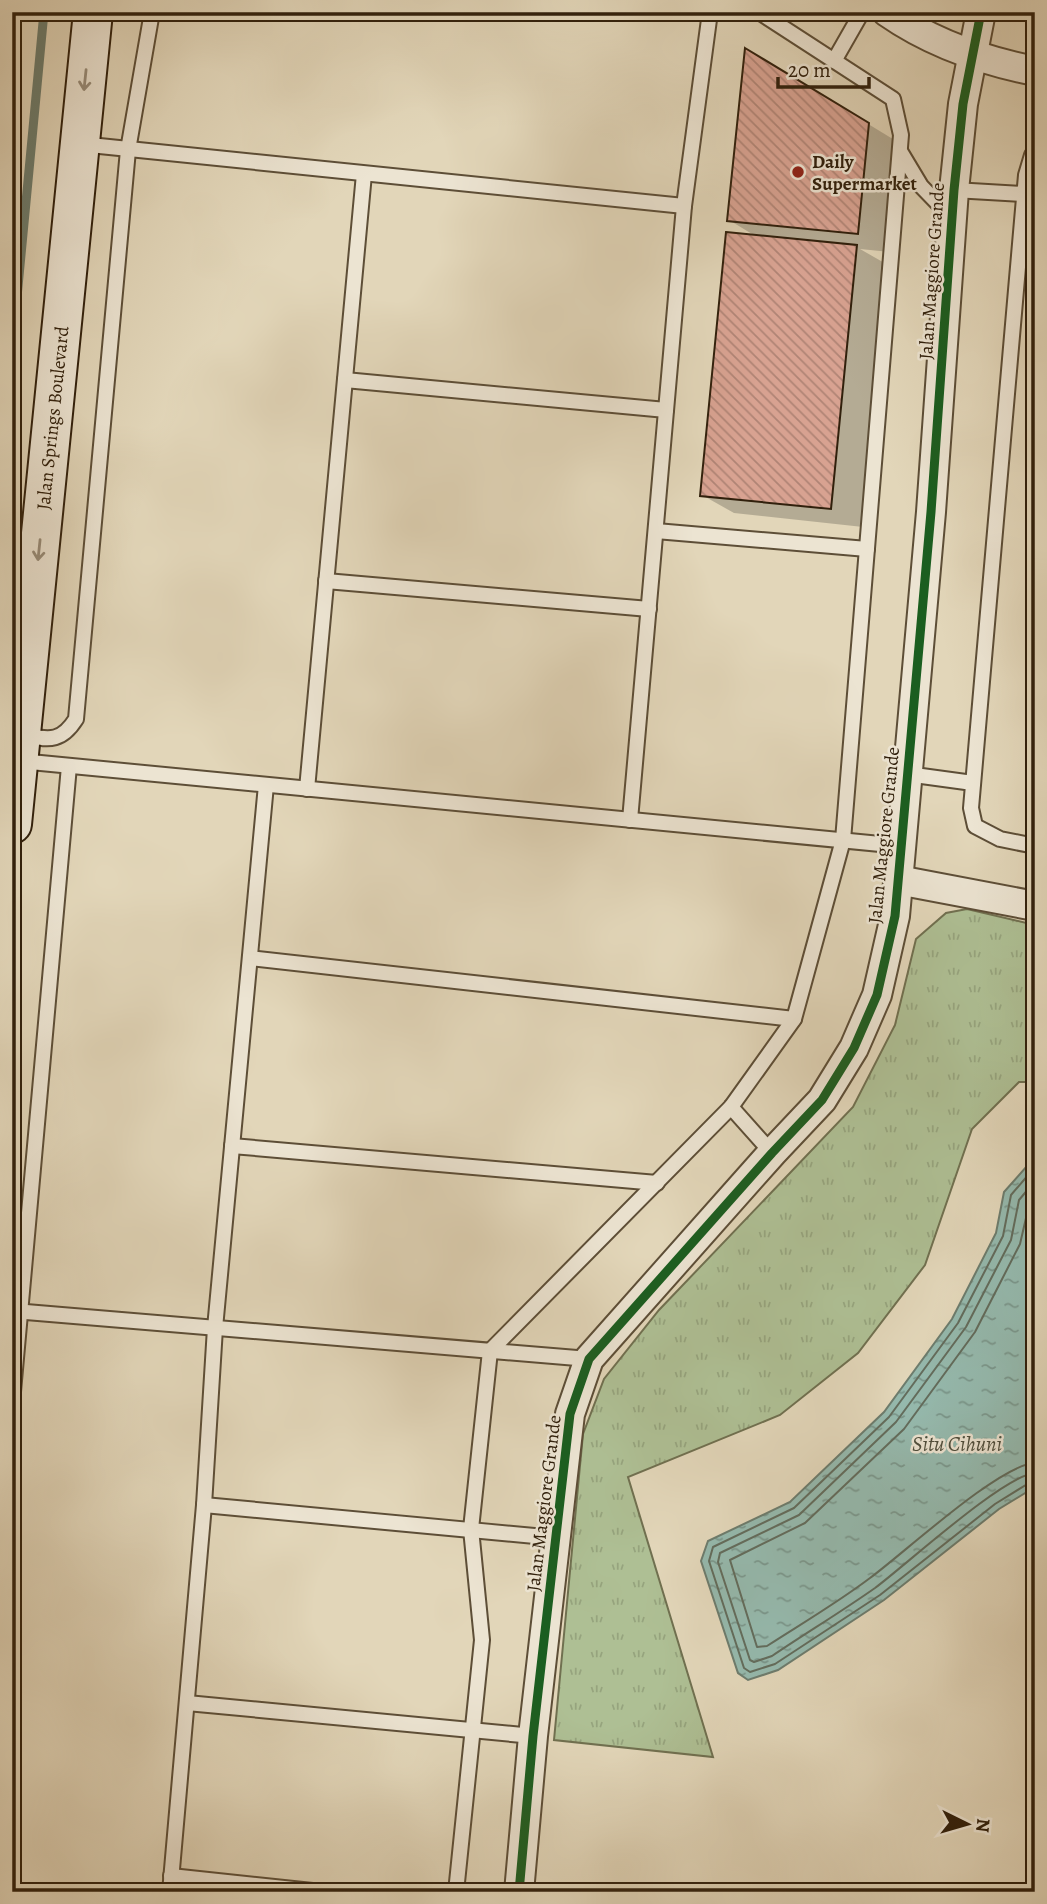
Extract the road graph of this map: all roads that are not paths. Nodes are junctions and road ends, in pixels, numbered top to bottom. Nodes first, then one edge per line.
1 (93, 12) edge
2 (152, 12) edge
3 (710, 12) edge
4 (759, 12) edge
5 (862, 12) edge
6 (887, 12) edge
7 (981, 12) edge
8 (971, 53) junction
9 (834, 61) junction
10 (1035, 71) edge
11 (79, 144) junction
12 (128, 150) junction
13 (900, 151) junction
14 (1035, 154) edge
15 (364, 174) junction
16 (954, 190) junction
17 (1024, 194) junction
18 (684, 206) junction
19 (952, 218) junction
20 (345, 380) junction
21 (666, 410) junction
22 (656, 531) junction
23 (867, 549) junction
24 (326, 581) junction
25 (649, 609) junction
26 (20, 748) junction
27 (69, 766) junction
28 (907, 774) junction
29 (973, 783) junction
30 (266, 785) junction
31 (307, 789) junction
32 (630, 820) junction
33 (12, 824) edge
34 (843, 841) junction
35 (901, 846) junction
36 (1035, 846) edge
37 (898, 880) junction
38 (1035, 906) edge
39 (250, 958) junction
40 (793, 1019) junction
41 (732, 1107) junction
42 (232, 1146) junction
43 (772, 1153) junction
44 (657, 1183) junction
45 (16, 1312) edge
46 (215, 1328) junction
47 (490, 1351) junction
48 (589, 1359) junction
49 (12, 1403) edge
50 (204, 1505) junction
51 (471, 1529) junction
52 (556, 1538) junction
53 (187, 1703) junction
54 (473, 1730) junction
55 (533, 1736) junction
56 (172, 1876) junction
57 (170, 1892) edge
58 (321, 1892) edge
59 (456, 1892) edge
60 (519, 1892) edge

1 -> 11 main road, Jalan Springs Boulevard
2 - 12 lane
3 - 18 lane
4 - 9 lane
5 - 9 lane
6 - 8 street
7 - 8 street, Jalan Maggiore Grande
8 - 10 street
8 - 16 street, Jalan Maggiore Grande
9 - 13 lane
11 - 12 lane
11 -> 26 main road, Jalan Springs Boulevard
12 - 15 lane
12 - 26 lane
13 - 19 lane
13 - 23 lane
14 - 17 lane
15 - 18 lane
15 - 20 lane
16 - 17 lane
16 - 19 street, Jalan Maggiore Grande
17 - 29 lane
18 - 21 lane
19 - 28 street, Jalan Maggiore Grande
20 - 21 lane
20 - 24 lane
21 - 22 lane
22 - 23 lane
22 - 25 lane
23 - 34 lane
24 - 25 lane
24 - 31 lane
25 - 32 lane
26 - 27 lane
26 - 33 main road, Jalan Springs Boulevard
27 - 30 lane
27 - 45 lane
28 - 29 lane
28 - 35 street, Jalan Maggiore Grande
29 - 36 lane
30 - 31 lane
30 - 39 lane
31 - 32 lane
32 - 34 lane
34 - 35 lane
34 - 40 lane
35 - 37 street, Jalan Maggiore Grande
37 - 38 street
37 - 43 street, Jalan Maggiore Grande
39 - 40 lane
39 - 42 lane
40 - 41 lane
41 - 43 lane
41 - 44 lane
42 - 44 lane
42 - 46 lane
43 - 48 street, Jalan Maggiore Grande
44 - 47 lane
45 - 46 lane
45 - 49 lane
46 - 47 lane
46 - 50 lane
47 - 48 lane
47 - 51 lane
48 - 52 street, Jalan Maggiore Grande
50 - 51 lane
50 - 53 lane
51 - 52 lane
51 - 54 lane
52 - 55 street, Jalan Maggiore Grande
53 - 54 lane
53 - 56 lane
54 - 55 lane
54 - 59 lane
55 - 60 street, Jalan Maggiore Grande
56 - 57 lane
56 - 58 lane

